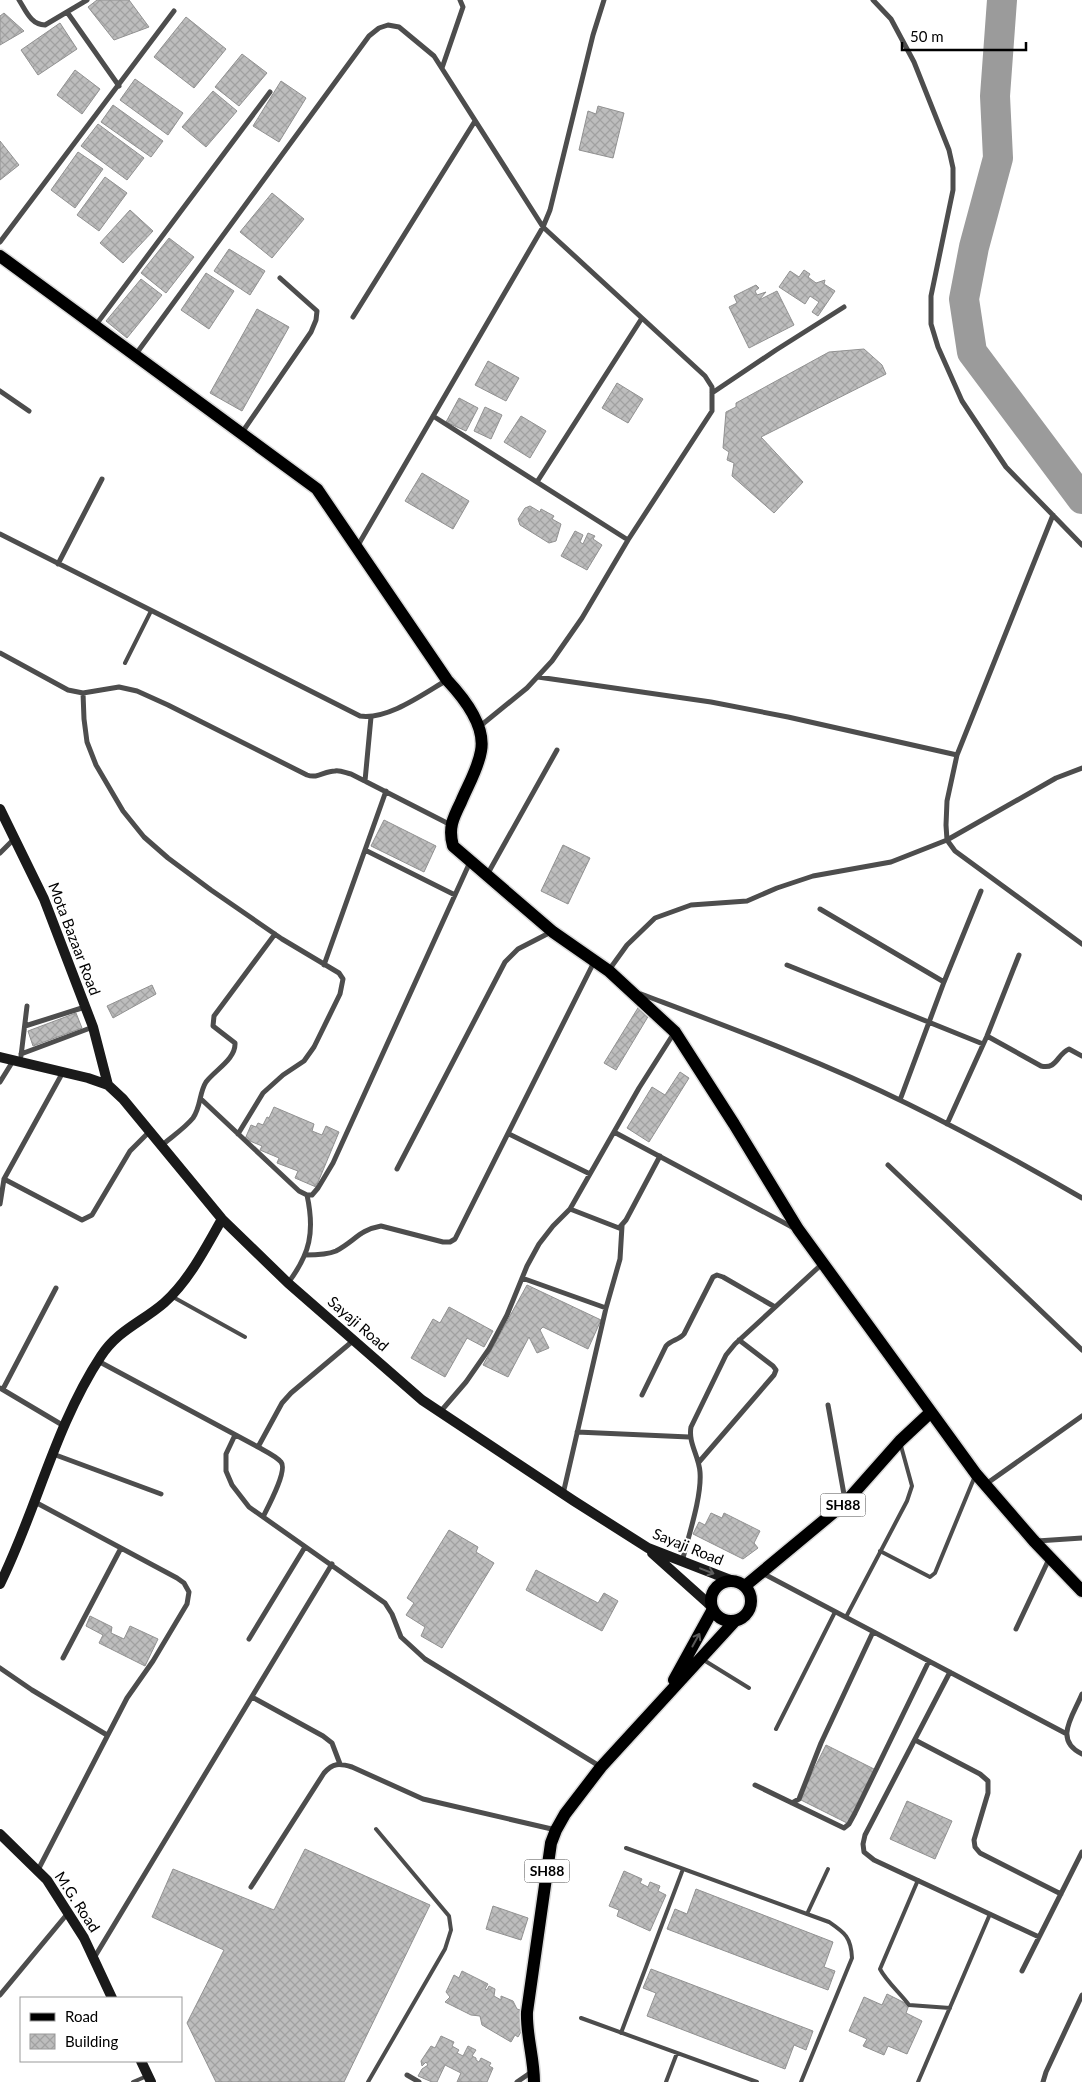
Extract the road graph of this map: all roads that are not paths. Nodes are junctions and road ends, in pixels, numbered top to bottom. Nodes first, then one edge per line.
1 (19, 0) edge
2 (87, 0) edge
3 (460, 0) edge
4 (604, 0) edge
5 (873, 0) edge
6 (174, 11) dead end
7 (67, 12) junction
8 (442, 68) junction
9 (119, 86) junction
10 (270, 92) dead end
11 (475, 121) junction
12 (543, 227) junction
13 (0, 242) edge
14 (0, 256) edge
15 (280, 278) dead end
16 (844, 307) dead end
17 (353, 317) dead end
18 (642, 318) junction
19 (95, 326) junction
20 (135, 355) junction
21 (0, 391) edge
22 (712, 393) junction
23 (30, 411) dead end
24 (433, 416) junction
25 (241, 434) junction
26 (102, 479) dead end
27 (537, 482) junction
28 (1053, 515) junction
29 (0, 534) edge
30 (628, 540) junction
31 (1082, 545) edge
32 (356, 548) junction
33 (58, 564) junction
34 (151, 611) junction
35 (0, 653) edge
36 (125, 663) dead end
37 (538, 677) junction
38 (447, 680) junction
39 (83, 693) junction
40 (371, 717) junction
41 (478, 727) junction
42 (557, 750) dead end
43 (956, 755) junction
44 (1082, 768) edge
45 (365, 781) junction
46 (386, 791) junction
47 (0, 809) edge
48 (451, 825) junction
49 (14, 839) junction
50 (948, 840) junction
51 (365, 850) junction
52 (0, 853) edge
53 (470, 862) junction
54 (486, 875) junction
55 (981, 891) dead end
56 (455, 896) junction
57 (820, 909) dead end
58 (553, 932) junction
59 (275, 934) junction
60 (1082, 944) edge
61 (1019, 955) dead end
62 (595, 961) junction
63 (324, 965) junction
64 (786, 965) dead end
65 (609, 970) junction
66 (944, 982) junction
67 (631, 991) junction
68 (27, 1006) dead end
69 (85, 1007) junction
70 (930, 1022) junction
71 (25, 1026) junction
72 (92, 1027) junction
73 (674, 1032) junction
74 (986, 1036) junction
75 (983, 1044) junction
76 (1082, 1056) edge
77 (0, 1057) edge
78 (18, 1059) junction
79 (64, 1072) junction
80 (0, 1082) edge
81 (108, 1085) junction
82 (201, 1099) junction
83 (900, 1100) junction
84 (946, 1124) junction
85 (149, 1132) junction
86 (614, 1132) junction
87 (238, 1134) junction
88 (509, 1134) junction
89 (161, 1146) junction
90 (660, 1156) junction
91 (888, 1165) dead end
92 (396, 1169) dead end
93 (590, 1174) junction
94 (4, 1179) junction
95 (307, 1195) junction
96 (1081, 1196) edge
97 (0, 1204) edge
98 (570, 1209) junction
99 (222, 1219) junction
100 (622, 1226) junction
101 (798, 1230) junction
102 (305, 1255) junction
103 (823, 1264) junction
104 (522, 1278) junction
105 (288, 1283) junction
106 (56, 1288) dead end
107 (171, 1295) junction
108 (775, 1307) junction
109 (606, 1308) junction
110 (245, 1337) dead end
111 (354, 1340) junction
112 (739, 1340) junction
113 (1082, 1350) edge
114 (98, 1361) junction
115 (1, 1388) edge
116 (642, 1394) dead end
117 (828, 1404) dead end
118 (441, 1412) junction
119 (930, 1412) junction
120 (1082, 1416) edge
121 (64, 1426) junction
122 (577, 1432) junction
123 (235, 1435) junction
124 (689, 1437) junction
125 (900, 1441) junction
126 (258, 1447) junction
127 (52, 1454) junction
128 (699, 1462) junction
129 (976, 1474) junction
130 (986, 1485) junction
131 (161, 1494) dead end
132 (563, 1494) junction
133 (35, 1502) junction
134 (845, 1504) junction
135 (264, 1517) junction
136 (1082, 1538) edge
137 (1034, 1541) junction
138 (305, 1546) junction
139 (121, 1548) junction
140 (648, 1548) junction
141 (880, 1551) junction
142 (1050, 1557) junction
143 (682, 1562) junction
144 (332, 1564) junction
145 (762, 1573) junction
146 (739, 1583) junction
147 (0, 1584) edge
148 (1082, 1591) edge
149 (711, 1608) junction
150 (835, 1612) junction
151 (846, 1617) junction
152 (734, 1622) junction
153 (1016, 1629) dead end
154 (873, 1632) junction
155 (249, 1640) dead end
156 (63, 1658) dead end
157 (701, 1658) junction
158 (929, 1661) junction
159 (0, 1668) edge
160 (950, 1672) junction
161 (749, 1688) dead end
162 (1082, 1694) edge
163 (252, 1696) junction
164 (664, 1698) junction
165 (776, 1728) dead end
166 (1065, 1733) junction
167 (107, 1735) junction
168 (915, 1740) junction
169 (1082, 1754) edge
170 (340, 1764) junction
171 (602, 1768) junction
172 (755, 1785) dead end
173 (792, 1803) junction
174 (376, 1828) dead end
175 (556, 1830) junction
176 (0, 1834) edge
177 (626, 1848) dead end
178 (1082, 1852) edge
179 (684, 1869) junction
180 (828, 1869) dead end
181 (38, 1870) junction
182 (918, 1880) junction
183 (251, 1887) dead end
184 (1061, 1894) junction
185 (68, 1913) junction
186 (807, 1914) junction
187 (990, 1914) junction
188 (1039, 1937) junction
189 (94, 1959) junction
190 (1022, 1971) dead end
191 (0, 1995) edge
192 (1082, 1995) edge
193 (112, 1997) edge
194 (950, 2008) junction
195 (581, 2018) dead end
196 (621, 2033) junction
197 (677, 2053) junction
198 (142, 2062) edge
199 (407, 2075) dead end
200 (534, 2076) edge
201 (150, 2079) edge
202 (133, 2082) edge
203 (368, 2082) edge
204 (419, 2082) edge
205 (517, 2082) edge
206 (666, 2082) edge
207 (758, 2082) edge
208 (801, 2082) edge
209 (918, 2082) edge
210 (1043, 2082) edge

1 - 7 street
2 - 7 street
3 - 8 street
4 - 12 street
5 - 28 street
6 - 9 street
7 - 9 street
8 - 11 street
8 - 20 street
9 - 13 street
10 - 19 street
11 - 12 street
11 - 17 street
12 - 18 street
12 - 24 street
14 - 19 main road
15 - 25 street
16 - 22 street
18 - 22 street
18 - 27 street
19 - 20 main road
20 - 25 main road
21 - 23 street
22 - 30 street
24 - 27 street
24 - 32 street
25 - 32 main road
26 - 33 street
27 - 30 street
28 - 31 street
28 - 43 street
29 - 33 street
30 - 37 street
32 - 38 main road
33 - 34 street
34 - 36 lane
34 - 40 street
35 - 39 street
37 - 41 street
37 - 43 street
38 - 40 street
38 - 41 main road
39 - 45 street
39 - 59 street
40 - 45 street
41 - 48 main road
42 - 54 street
43 - 50 street
44 - 50 street
45 - 46 street
46 - 48 street
46 - 51 street
47 - 49 main road, Mota Bazaar Road
48 - 53 main road
49 - 52 street
49 - 69 main road, Mota Bazaar Road
50 - 60 street
50 - 65 street
51 - 56 street
51 - 63 street
53 - 54 main road
53 - 56 street
54 - 58 main road
55 - 66 street
56 - 95 street
57 - 66 street
58 - 62 main road
58 - 92 street
59 - 63 street
59 - 82 street
61 - 74 street
62 - 65 main road
62 - 88 street
63 - 87 street
64 - 70 street
65 - 67 main road
66 - 70 street
67 - 73 main road
67 - 83 street
68 - 71 street
69 - 71 street
69 - 72 main road, Mota Bazaar Road
70 - 75 street
70 - 83 street
71 - 78 street
72 - 78 street
72 - 81 main road, Mota Bazaar Road
73 - 86 street
73 - 101 main road
74 - 75 street
74 - 76 street
75 - 84 street
77 - 78 main road, Sayaji Road
78 - 79 main road, Sayaji Road
78 - 80 street
79 - 81 main road, Sayaji Road
79 - 94 street
81 - 85 main road, Sayaji Road
82 - 87 street
82 - 89 street
83 - 84 street
84 - 96 street
85 - 89 main road, Sayaji Road
85 - 94 street
86 - 90 street
86 - 93 street
87 - 95 street
88 - 93 street
88 - 102 street
89 - 99 main road, Sayaji Road
90 - 100 street
90 - 101 street
91 - 113 street
93 - 98 street
94 - 97 street
95 - 102 street
98 - 100 street
98 - 104 street
99 - 105 main road, Sayaji Road
99 - 107 main road
100 - 109 street
101 - 103 main road
102 - 105 street
103 - 108 street
103 - 119 main road
104 - 109 street
104 - 118 street
105 - 111 main road, Sayaji Road
106 - 115 street
107 - 110 lane
107 - 114 main road
108 - 112 street
108 - 116 street
109 - 122 street
111 - 118 main road, Sayaji Road
111 - 126 street
112 - 124 street
112 - 128 street
114 - 121 main road
114 - 123 street
115 - 121 street
117 - 134 street
118 - 132 main road, Sayaji Road
119 - 125 main road, SH88
119 - 129 main road
120 - 130 street
121 - 127 main road
122 - 124 street
122 - 132 street
123 - 126 street
123 - 135 street
124 - 128 street
125 - 134 main road, SH88
125 - 141 lane
126 - 135 street
127 - 131 street
127 - 133 main road
128 - 143 street
129 - 130 main road
129 - 141 lane
130 - 137 main road
132 - 140 main road, Sayaji Road
133 - 139 street
133 - 147 main road
134 - 145 main road, SH88
135 - 138 street
136 - 137 street
137 - 142 main road
138 - 144 street
138 - 155 street
139 - 156 street
139 - 167 street
140 - 143 main road, Sayaji Road
140 - 149 main road
141 - 151 lane
142 - 148 main road
142 - 153 street
143 -> 146 main road, Sayaji Road
144 - 163 street
144 - 171 street
145 - 146 main road, SH88
145 - 150 street
146 - 149 main road
146 - 152 main road
149 - 152 main road
164 -> 149 main road, SH88
150 - 151 street
150 - 165 lane
151 - 154 street
152 - 157 main road, SH88
154 - 158 street
154 - 173 street
157 - 161 lane
157 - 164 main road, SH88
158 - 160 street
158 - 173 street
159 - 167 street
160 - 166 street
160 - 168 street
162 - 166 street
163 - 170 street
163 - 189 street
164 - 171 main road, SH88
166 - 169 street
167 - 181 street
168 - 182 street
168 - 184 street
170 - 175 street
170 - 183 street
171 - 175 main road, SH88
172 - 173 street
174 - 203 lane
175 - 200 main road, SH88
176 - 181 main road, M.G. Road
177 - 179 lane
178 - 184 street
179 - 186 lane
179 - 196 lane
180 - 186 lane
181 - 185 main road, M.G. Road
182 - 187 street
182 - 194 lane
184 - 188 street
185 - 189 main road, M.G. Road
185 - 191 street
186 - 208 lane
187 - 188 street
187 - 194 lane
188 - 190 street
189 - 193 main road, M.G. Road
192 - 210 street
194 - 209 lane
195 - 196 lane
196 - 197 lane
197 - 206 lane
197 - 207 lane
198 - 201 main road
199 - 204 street
200 - 205 street
201 - 202 lane

